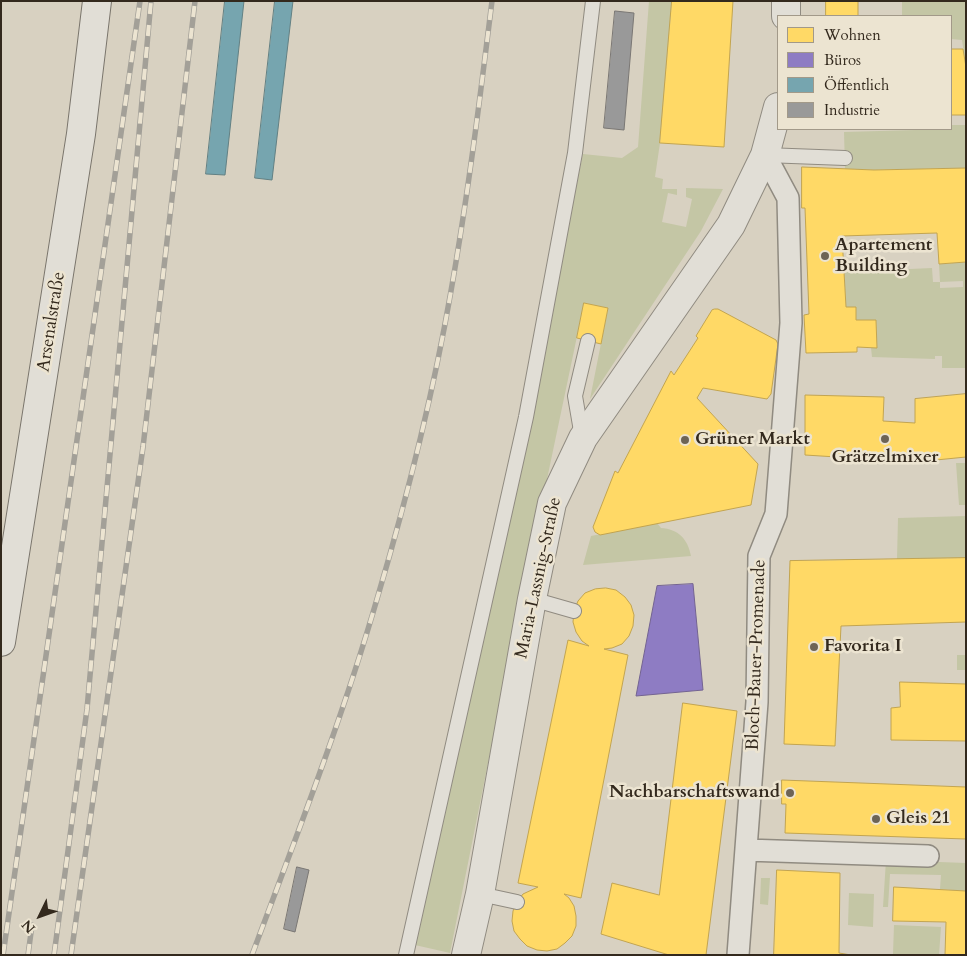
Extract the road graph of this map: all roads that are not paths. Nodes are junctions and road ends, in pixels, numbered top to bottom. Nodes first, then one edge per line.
1 (97, 1) edge
2 (593, 1) edge
3 (786, 1) edge
4 (786, 15) edge
5 (777, 111) edge
6 (765, 155) junction
7 (845, 158) dead end
8 (588, 341) dead end
9 (582, 438) junction
10 (532, 598) junction
11 (574, 611) dead end
12 (1, 642) edge
13 (746, 850) junction
14 (928, 856) dead end
15 (480, 894) junction
16 (517, 902) dead end
17 (406, 955) edge
18 (466, 955) edge
19 (738, 955) edge

1 - 12 street, Arsenalstraße
2 - 17 lane
3 - 4 street
5 - 6 street, Maria-Lassnig-Straße
6 - 7 lane
6 - 9 street, Maria-Lassnig-Straße
6 - 13 street, Bloch-Bauer-Promenade
8 - 9 lane
9 - 10 street, Maria-Lassnig-Straße
10 - 11 lane
10 - 15 street, Maria-Lassnig-Straße
13 - 14 street
13 - 19 street, Bloch-Bauer-Promenade
15 - 16 lane
15 - 18 street, Maria-Lassnig-Straße

